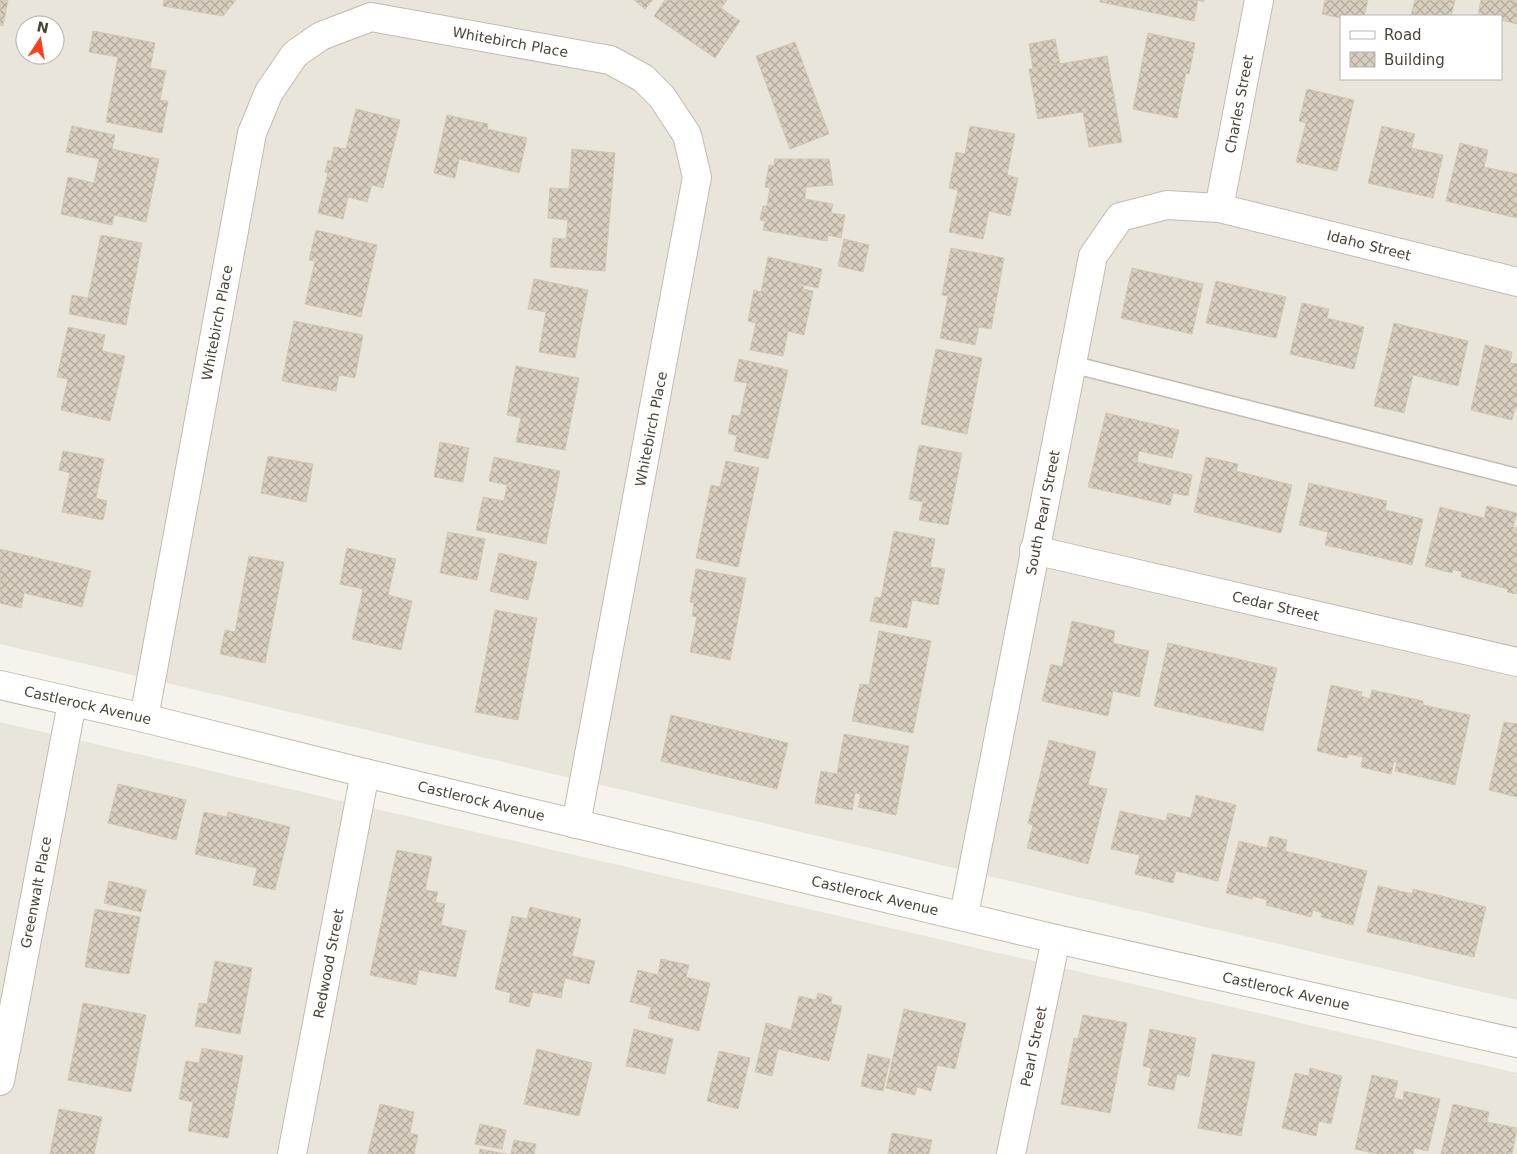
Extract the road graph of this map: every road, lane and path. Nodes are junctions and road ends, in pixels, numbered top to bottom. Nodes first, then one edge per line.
1 (1259, 0) edge
2 (1219, 208) junction
3 (1517, 282) edge
4 (1071, 364) junction
5 (1517, 477) edge
6 (1034, 550) junction
7 (1517, 662) edge
8 (0, 685) edge
9 (72, 702) junction
10 (144, 718) junction
11 (365, 773) junction
12 (576, 824) junction
13 (964, 915) junction
14 (1056, 938) junction
15 (1517, 1043) edge
16 (0, 1081) edge
17 (292, 1154) edge
18 (1011, 1154) edge

1 - 2 street, Charles Street
2 - 3 street, Idaho Street
2 - 4 street, South Pearl Street
4 - 5 lane
4 - 6 street, South Pearl Street
6 - 7 street, Cedar Street
6 - 13 street, South Pearl Street
8 - 9 street, Castlerock Avenue
9 - 10 street, Castlerock Avenue
9 - 16 street, Greenwalt Place
10 - 11 street, Castlerock Avenue
10 - 12 street, Whitebirch Place
11 - 12 street, Castlerock Avenue
11 - 17 street, Redwood Street
12 - 13 street, Castlerock Avenue
13 - 14 street, Castlerock Avenue
14 - 15 street, Castlerock Avenue
14 - 18 street, Pearl Street

